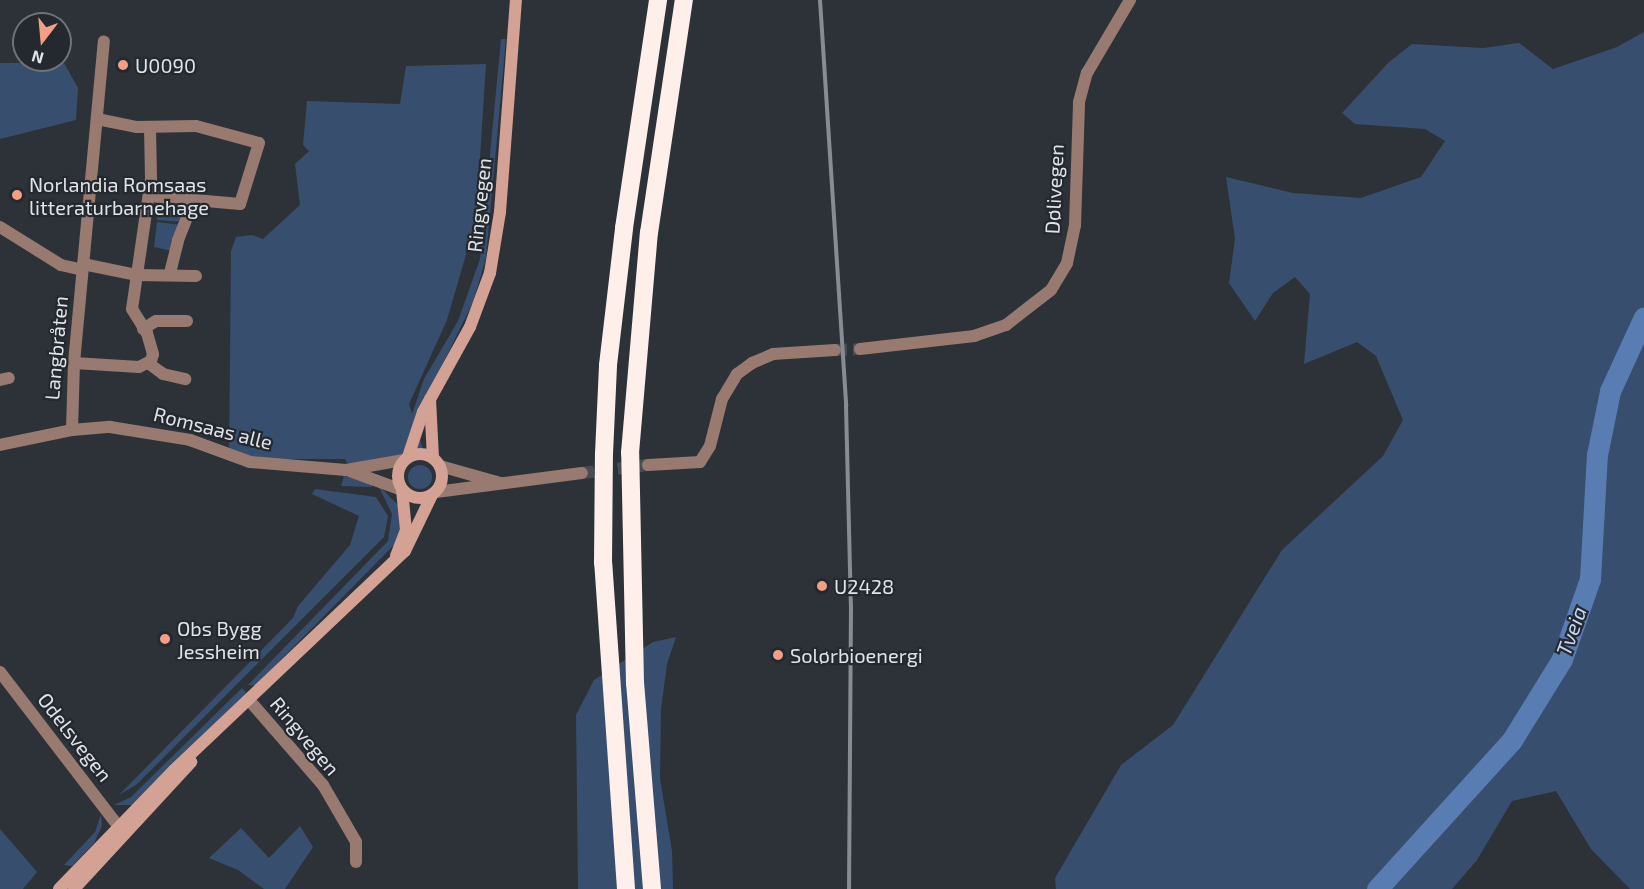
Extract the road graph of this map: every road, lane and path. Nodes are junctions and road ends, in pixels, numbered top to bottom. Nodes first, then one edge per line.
1 (516, 0) edge
2 (658, 0) edge
3 (684, 0) edge
4 (1130, 0) edge
5 (104, 40) dead end
6 (97, 119) junction
7 (150, 127) junction
8 (149, 196) junction
9 (194, 200) junction
10 (0, 227) edge
11 (82, 267) junction
12 (170, 273) junction
13 (136, 275) junction
14 (196, 276) dead end
15 (187, 321) dead end
16 (143, 329) junction
17 (860, 349) tunnel mouth
18 (835, 350) tunnel mouth
19 (74, 363) junction
20 (148, 363) junction
21 (185, 380) dead end
22 (430, 399) junction
23 (72, 430) junction
24 (0, 445) edge
25 (406, 459) junction
26 (437, 462) junction
27 (648, 465) tunnel mouth
28 (346, 470) junction
29 (582, 473) tunnel mouth
30 (501, 483) junction
31 (402, 490) junction
32 (434, 493) junction
33 (393, 564) junction
34 (0, 672) edge
35 (249, 700) junction
36 (199, 751) junction
37 (118, 826) junction
38 (356, 862) dead end
39 (70, 887) edge
40 (626, 889) edge
41 (652, 889) edge

1 - 22 main road, Ringvegen
2 - 40 highway
3 - 41 highway
4 - 17 street, Dølivegen
5 - 6 street, Langbråten
6 - 7 street
6 - 11 street, Langbråten
7 - 8 street
7 - 9 street
8 - 9 street
8 - 13 street
9 - 12 street
10 - 11 street, Langbråten
11 - 13 street
11 - 19 street, Langbråten
12 - 13 street
12 - 14 street
13 - 16 street
15 - 16 street
16 - 20 street
18 - 27 street
19 - 20 street
19 - 23 street, Langbråten
20 - 21 street
22 - 25 main road, Ringvegen
22 - 26 main road
23 - 24 street, Romsaas alle
23 - 28 street, Romsaas alle
25 - 26 main road
25 - 28 street, Romsaas alle
25 - 31 main road
26 - 30 street
26 - 32 main road
28 - 31 street, Romsaas alle
29 - 30 street
30 - 32 street
31 - 32 main road
31 - 33 main road, Ringvegen
32 - 33 main road, Ringvegen
33 - 35 main road, Ringvegen
34 - 37 street, Odelsvegen
35 - 36 main road, Ringvegen
35 - 38 street, Ringvegen
36 - 37 main road, Ringvegen
36 - 39 main road, Ringvegen
37 - 39 main road, Ringvegen

